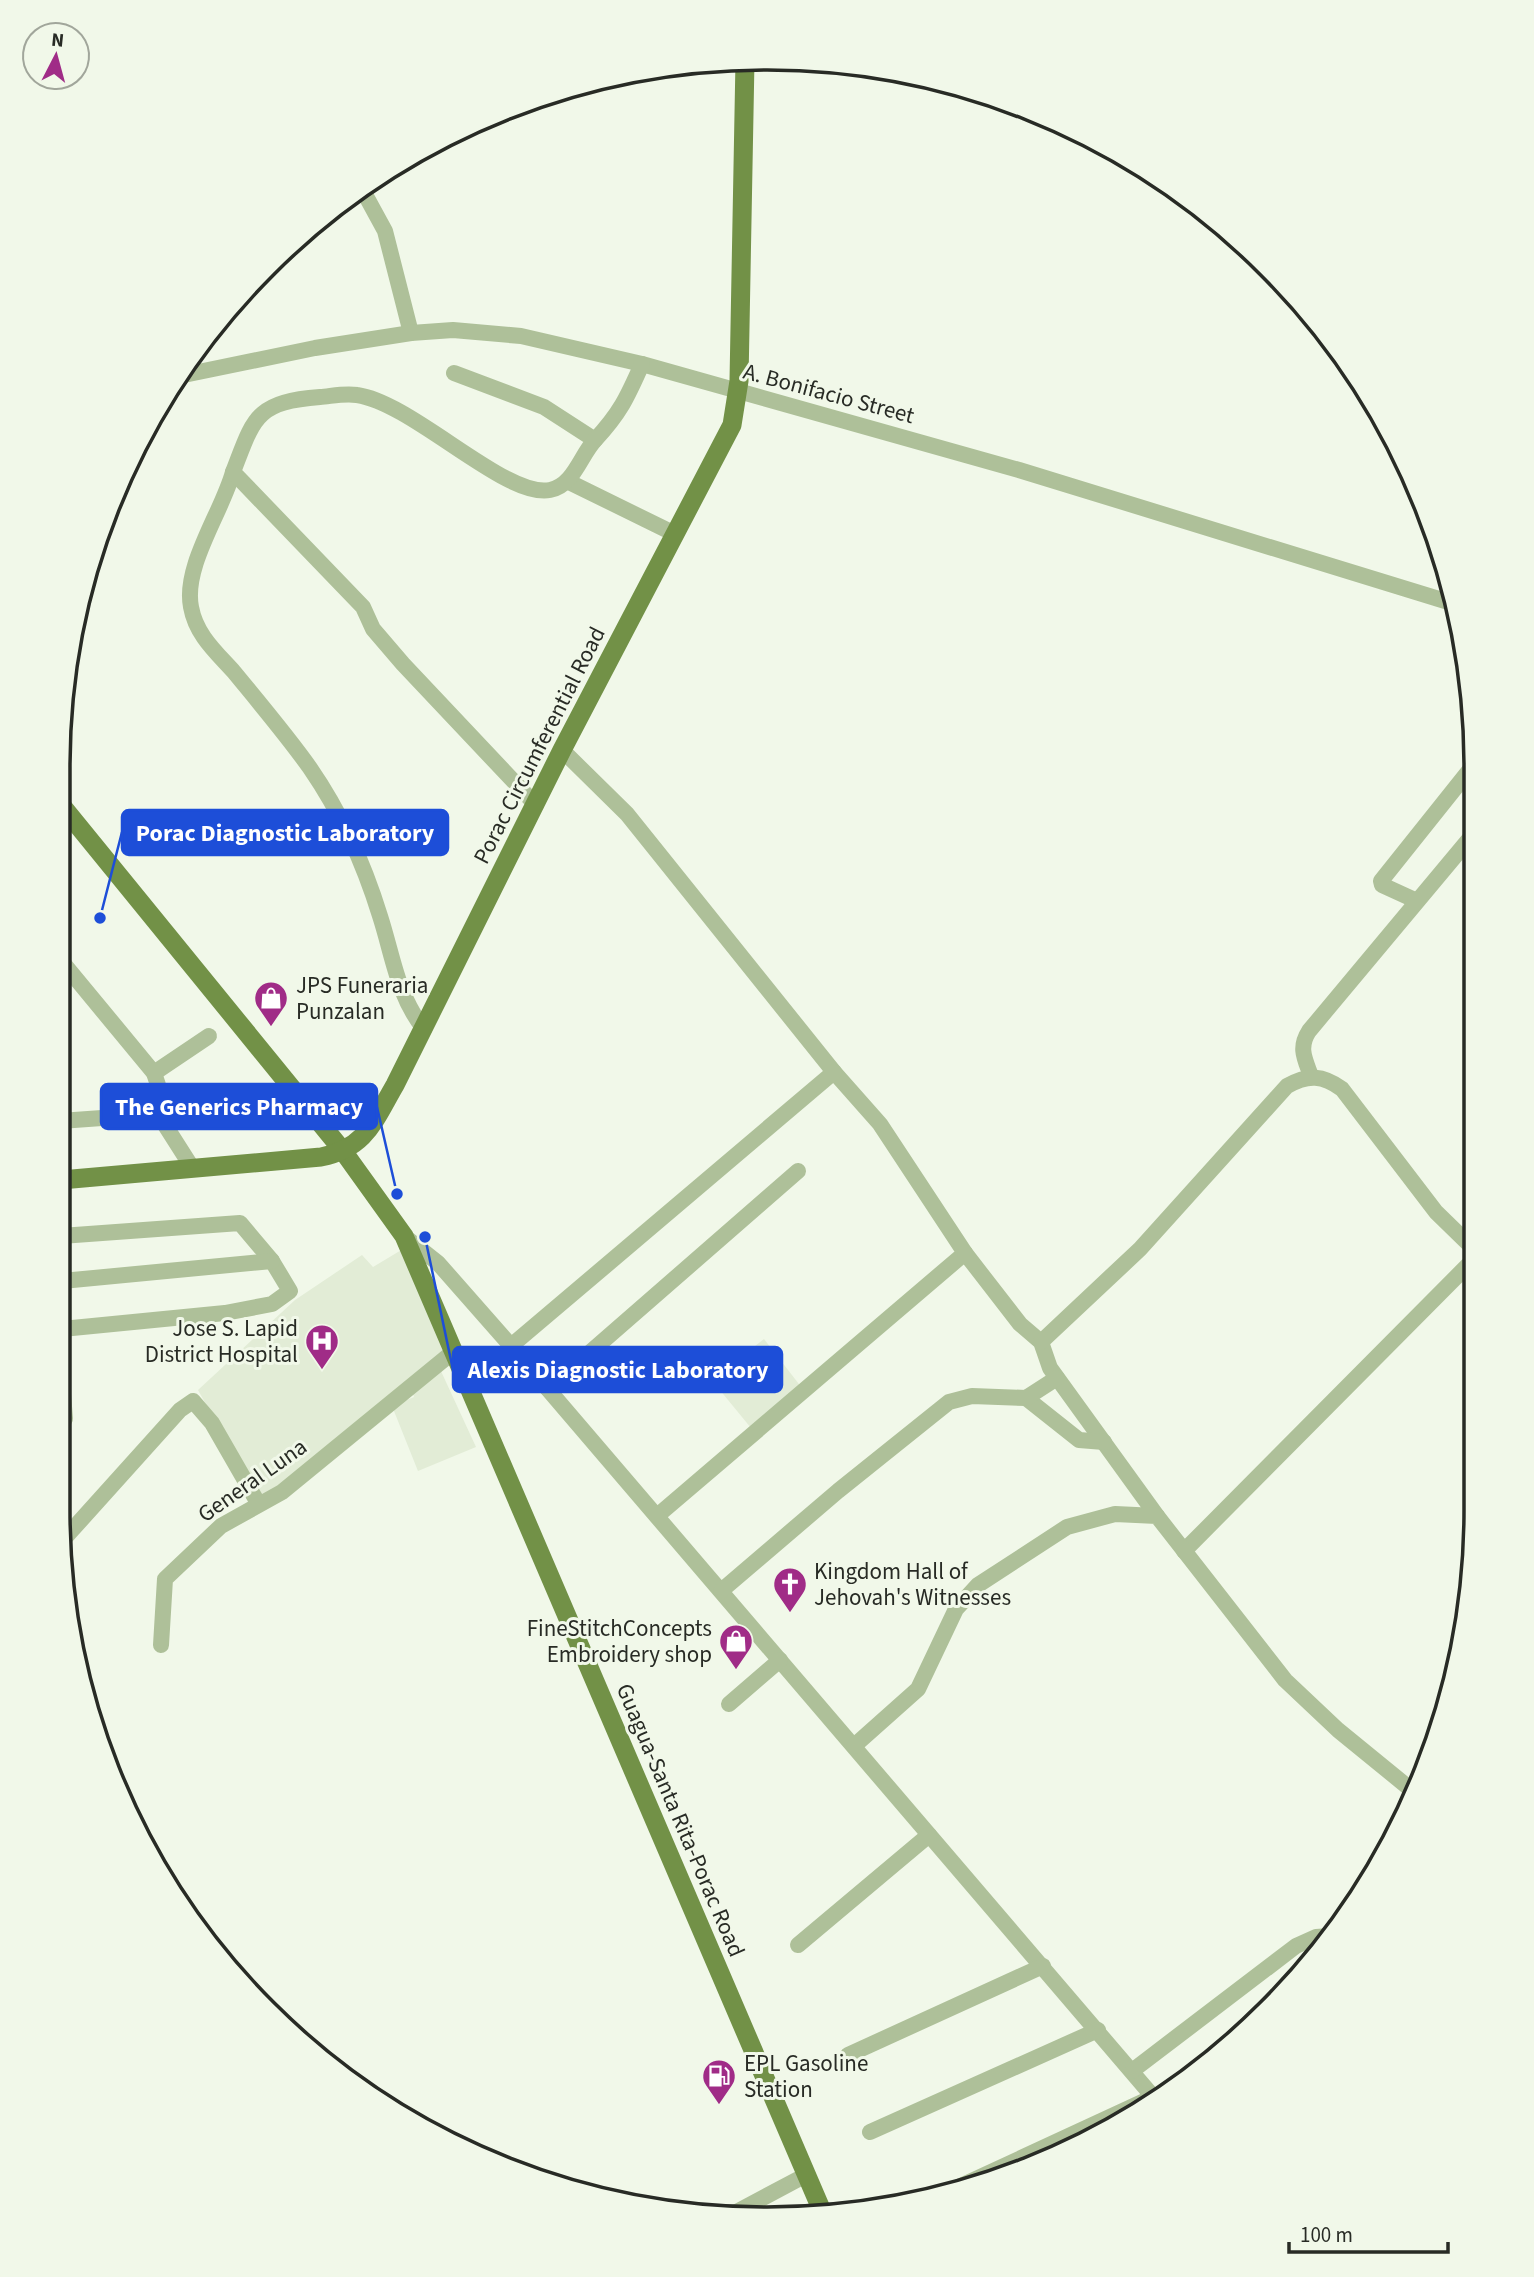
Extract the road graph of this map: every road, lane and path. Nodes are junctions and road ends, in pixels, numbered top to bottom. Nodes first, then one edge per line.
1 (745, 70) edge
2 (366, 197) edge
3 (411, 333) junction
4 (642, 364) junction
5 (192, 373) edge
6 (454, 373) dead end
7 (738, 392) junction
8 (595, 440) junction
9 (233, 472) junction
10 (567, 481) junction
11 (675, 534) junction
12 (1443, 600) edge
13 (562, 750) junction
14 (1464, 777) edge
15 (536, 805) junction
16 (70, 816) edge
17 (1464, 845) edge
18 (1417, 901) junction
19 (70, 971) edge
20 (424, 1029) junction
21 (209, 1036) dead end
22 (834, 1072) junction
23 (154, 1073) junction
24 (1311, 1076) junction
25 (158, 1114) junction
26 (70, 1120) edge
27 (343, 1151) junction
28 (192, 1169) junction
29 (798, 1171) dead end
30 (70, 1179) edge
31 (70, 1236) edge
32 (404, 1236) junction
33 (1464, 1239) edge
34 (965, 1253) junction
35 (272, 1261) junction
36 (1464, 1269) edge
37 (70, 1280) edge
38 (70, 1328) edge
39 (1041, 1342) junction
40 (511, 1346) junction
41 (453, 1352) junction
42 (1057, 1378) junction
43 (548, 1389) junction
44 (1026, 1398) junction
45 (1104, 1442) junction
46 (258, 1503) junction
47 (657, 1516) junction
48 (1157, 1516) junction
49 (70, 1532) edge
50 (1184, 1551) junction
51 (721, 1591) junction
52 (161, 1645) dead end
53 (780, 1660) junction
54 (729, 1704) dead end
55 (854, 1746) junction
56 (1407, 1786) edge
57 (929, 1835) junction
58 (1318, 1937) edge
59 (797, 1945) dead end
60 (1043, 1966) junction
61 (1098, 2030) junction
62 (848, 2055) dead end
63 (1132, 2071) junction
64 (1150, 2093) edge
65 (1089, 2127) edge
66 (870, 2132) dead end
67 (1018, 2160) edge
68 (806, 2175) junction
69 (819, 2205) edge
70 (747, 2207) edge

1 - 7 main road, Porac Circumferential Road
2 - 3 street
3 - 4 street, A. Bonifacio Street
3 - 5 street, A. Bonifacio Street
4 - 7 street, A. Bonifacio Street
4 - 8 street
6 - 8 street
7 - 11 main road, Porac Circumferential Road
7 - 12 street, A. Bonifacio Street
8 - 10 street
9 - 10 street
9 - 15 street
9 - 20 street
10 - 11 street
11 - 13 main road, Porac Circumferential Road
13 - 15 main road, Porac Circumferential Road
13 - 22 street
14 - 18 street
15 - 20 main road, Porac Circumferential Road
16 - 27 main road, Guagua-Santa Rita-Porac Road
17 - 18 street
18 - 24 street
19 - 23 street
20 - 27 main road, Porac Circumferential Road
21 - 23 street
22 - 34 street
22 - 40 street
23 - 25 street
24 - 33 street
24 - 39 street
25 - 26 street
25 - 28 street
27 - 28 main road, Porac Circumferential Road
27 - 32 main road, Guagua-Santa Rita-Porac Road
28 - 30 main road, Porac Circumferential Road
29 - 43 street
31 - 35 street
32 - 40 street
32 - 41 main road, Guagua-Santa Rita-Porac Road
34 - 39 street
34 - 47 street
35 - 37 street
35 - 38 street
36 - 50 street
39 - 42 street
40 - 43 street
41 - 46 street, General Luna
41 - 68 main road, Guagua-Santa Rita-Porac Road
42 - 44 street
42 - 45 street
43 - 47 street
44 - 45 street
44 - 51 street
45 - 48 street
46 - 49 street
46 - 52 street, General Luna
47 - 51 street
48 - 50 street
48 - 55 street
50 - 56 street
51 - 53 street
53 - 54 street
53 - 55 street
55 - 57 street
57 - 59 street
57 - 60 street
58 - 63 street
60 - 61 street
60 - 62 street
61 - 63 street
61 - 66 street
63 - 64 street
65 - 67 street
68 - 69 main road, Guagua-Santa Rita-Porac Road
68 - 70 street

